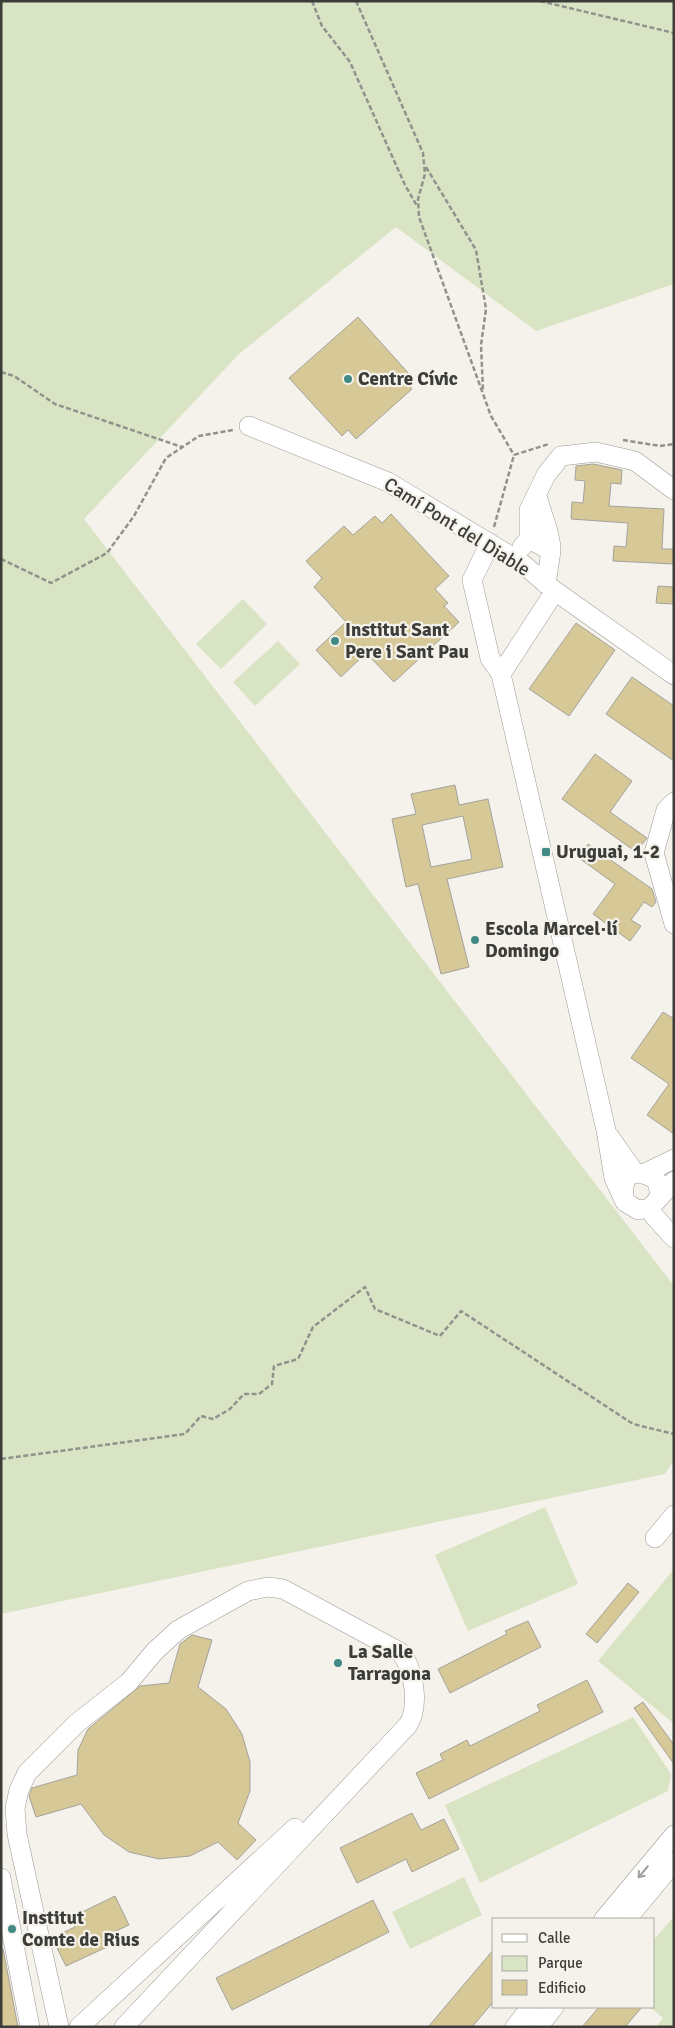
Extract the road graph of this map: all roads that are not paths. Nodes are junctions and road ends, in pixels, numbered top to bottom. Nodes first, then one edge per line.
1 (249, 426) road end
2 (674, 490) edge
3 (537, 496) junction
4 (529, 539) junction
5 (490, 543) junction
6 (551, 551) junction
7 (519, 561) junction
8 (550, 588) junction
9 (501, 674) junction
10 (674, 675) edge
11 (674, 802) edge
12 (674, 924) edge
13 (606, 1130) junction
14 (674, 1159) edge
15 (640, 1173) junction
16 (674, 1181) edge
17 (625, 1202) junction
18 (655, 1202) junction
19 (674, 1238) edge
20 (674, 1515) edge
21 (655, 1538) dead end
22 (408, 1725) junction
23 (674, 1835) edge
24 (674, 1862) edge
25 (1, 1878) edge
26 (605, 1918) edge
27 (628, 1918) edge
28 (530, 2008) edge
29 (553, 2008) edge
30 (30, 2027) edge
31 (59, 2027) edge
32 (79, 2027) edge
33 (124, 2027) edge
34 (515, 2027) edge
35 (538, 2027) edge

1 - 5 street, Camí Pont del Diable
2 - 3 street
3 - 4 street
3 - 6 street
4 - 6 street
4 - 7 street
5 - 7 street, Camí Pont del Diable
5 - 9 street
6 - 8 street
7 - 8 street, Camí Pont del Diable
8 - 9 street
8 - 10 street, Camí Pont del Diable
9 - 13 street
11 - 12 street
13 - 15 street
13 - 17 street
14 - 15 street
15 - 17 street
15 - 18 street
16 - 18 street
17 - 18 street
18 - 19 street
20 - 21 street
22 - 31 street
22 - 32 street
22 - 33 street
23 -> 26 street
24 - 27 street
25 - 30 street
28 - 34 street
29 - 35 street

